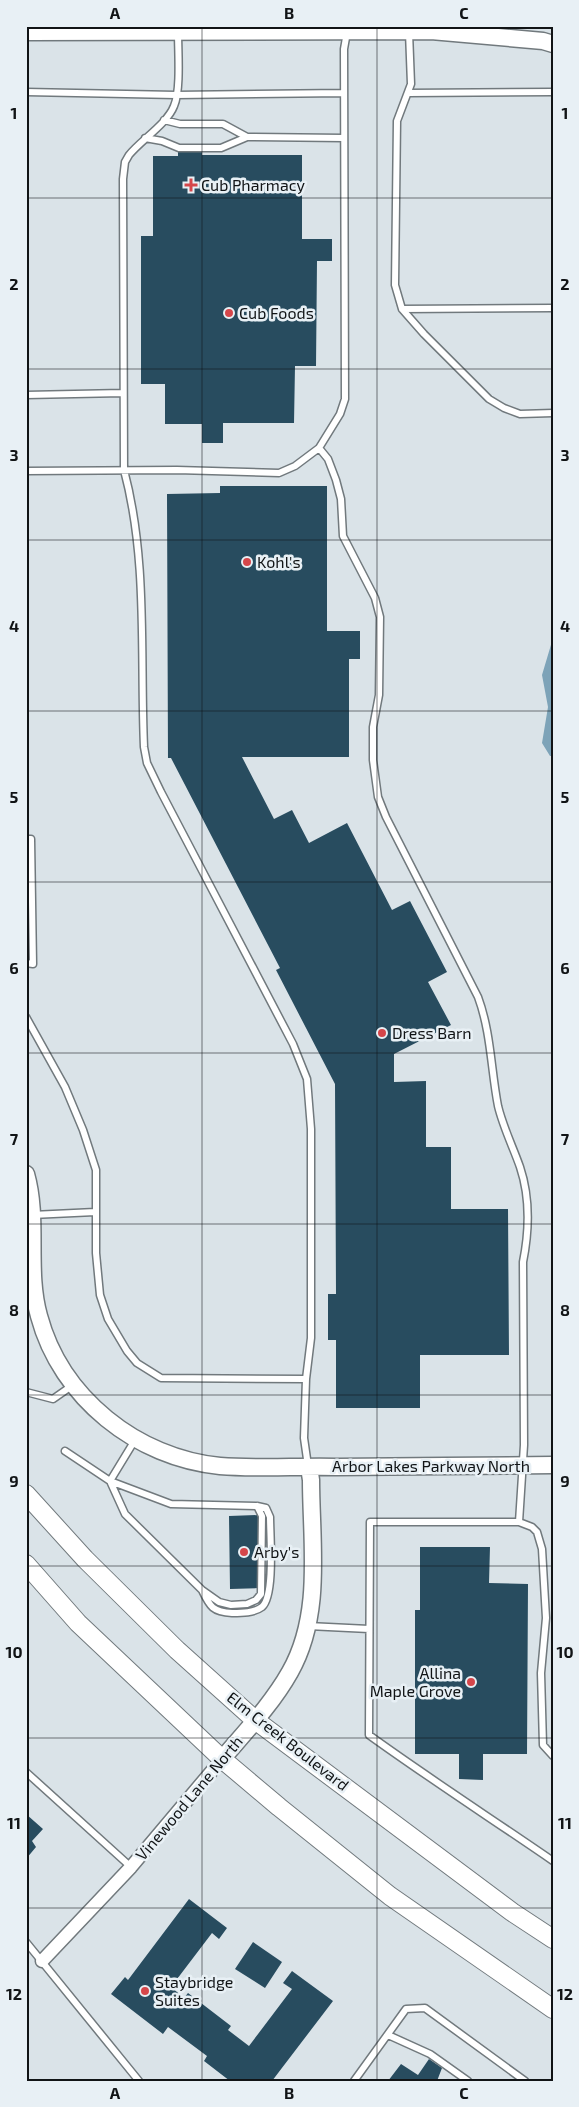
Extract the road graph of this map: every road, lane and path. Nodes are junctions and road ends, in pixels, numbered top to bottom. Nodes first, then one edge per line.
1 (178, 28) edge
2 (348, 28) edge
3 (73, 29) edge
4 (462, 30) edge
5 (409, 31) junction
6 (26, 32) edge
7 (553, 44) edge
8 (26, 92) edge
9 (553, 92) edge
10 (344, 93) junction
11 (408, 93) junction
12 (176, 95) junction
13 (164, 120) junction
14 (247, 137) junction
15 (145, 138) junction
16 (344, 138) junction
17 (553, 308) edge
18 (402, 309) junction
19 (123, 393) junction
20 (26, 395) edge
21 (553, 413) edge
22 (319, 448) junction
23 (124, 470) junction
24 (26, 471) edge
25 (26, 839) edge
26 (26, 963) edge
27 (26, 1017) edge
28 (26, 1174) edge
29 (95, 1212) junction
30 (32, 1215) junction
31 (306, 1379) junction
32 (72, 1385) junction
33 (26, 1392) edge
34 (136, 1438) junction
35 (65, 1451) dead end
36 (523, 1466) junction
37 (553, 1466) edge
38 (309, 1467) junction
39 (110, 1481) junction
40 (26, 1494) edge
41 (519, 1522) junction
42 (26, 1564) edge
43 (307, 1625) junction
44 (369, 1629) junction
45 (255, 1720) junction
46 (553, 1756) edge
47 (222, 1759) junction
48 (26, 1772) edge
49 (553, 1862) edge
50 (131, 1867) junction
51 (553, 1939) edge
52 (26, 1942) edge
53 (42, 1961) junction
54 (553, 2009) edge
55 (388, 2035) junction
56 (139, 2081) edge
57 (354, 2081) edge
58 (468, 2081) edge
59 (525, 2081) edge

1 - 2 street
1 - 3 street
1 - 12 lane
2 - 5 street
2 - 10 lane
3 - 6 street
4 - 5 street
4 - 7 street
5 - 11 lane
8 - 12 lane
9 - 11 lane
10 - 12 lane
10 - 16 lane
11 - 18 lane
12 - 13 lane
13 - 14 lane
13 - 15 lane
14 - 15 lane
14 - 16 lane
15 - 19 lane
16 - 22 lane
17 - 18 lane
18 - 21 lane
19 - 20 lane
19 - 23 lane
22 - 23 lane
22 - 36 lane
23 - 24 lane
23 - 31 lane
25 - 26 lane
27 - 29 lane
28 - 30 street, Arbor Lakes Parkway North
29 - 30 lane
29 - 31 lane
30 - 32 street, Arbor Lakes Parkway North
31 - 38 lane
32 - 33 lane
32 - 34 street, Arbor Lakes Parkway North
34 - 38 street, Arbor Lakes Parkway North
34 - 39 lane
35 - 39 lane
36 - 37 street, Arbor Lakes Parkway North
36 - 38 street, Arbor Lakes Parkway North
36 - 41 lane
38 - 43 street, Vinewood Lane North
39 - 39 lane
40 - 45 main road, Elm Creek Boulevard
41 - 44 lane
41 - 46 lane
42 - 47 main road
43 - 44 lane
43 - 45 street, Vinewood Lane North
44 - 49 lane
45 - 47 street, Vinewood Lane North
45 - 51 main road, Elm Creek Boulevard
47 - 50 street, Vinewood Lane North
47 - 54 main road
48 - 50 lane
50 - 53 street, Vinewood Lane North
52 - 53 lane
53 - 56 lane
55 - 57 lane
55 - 58 lane
55 - 59 lane

